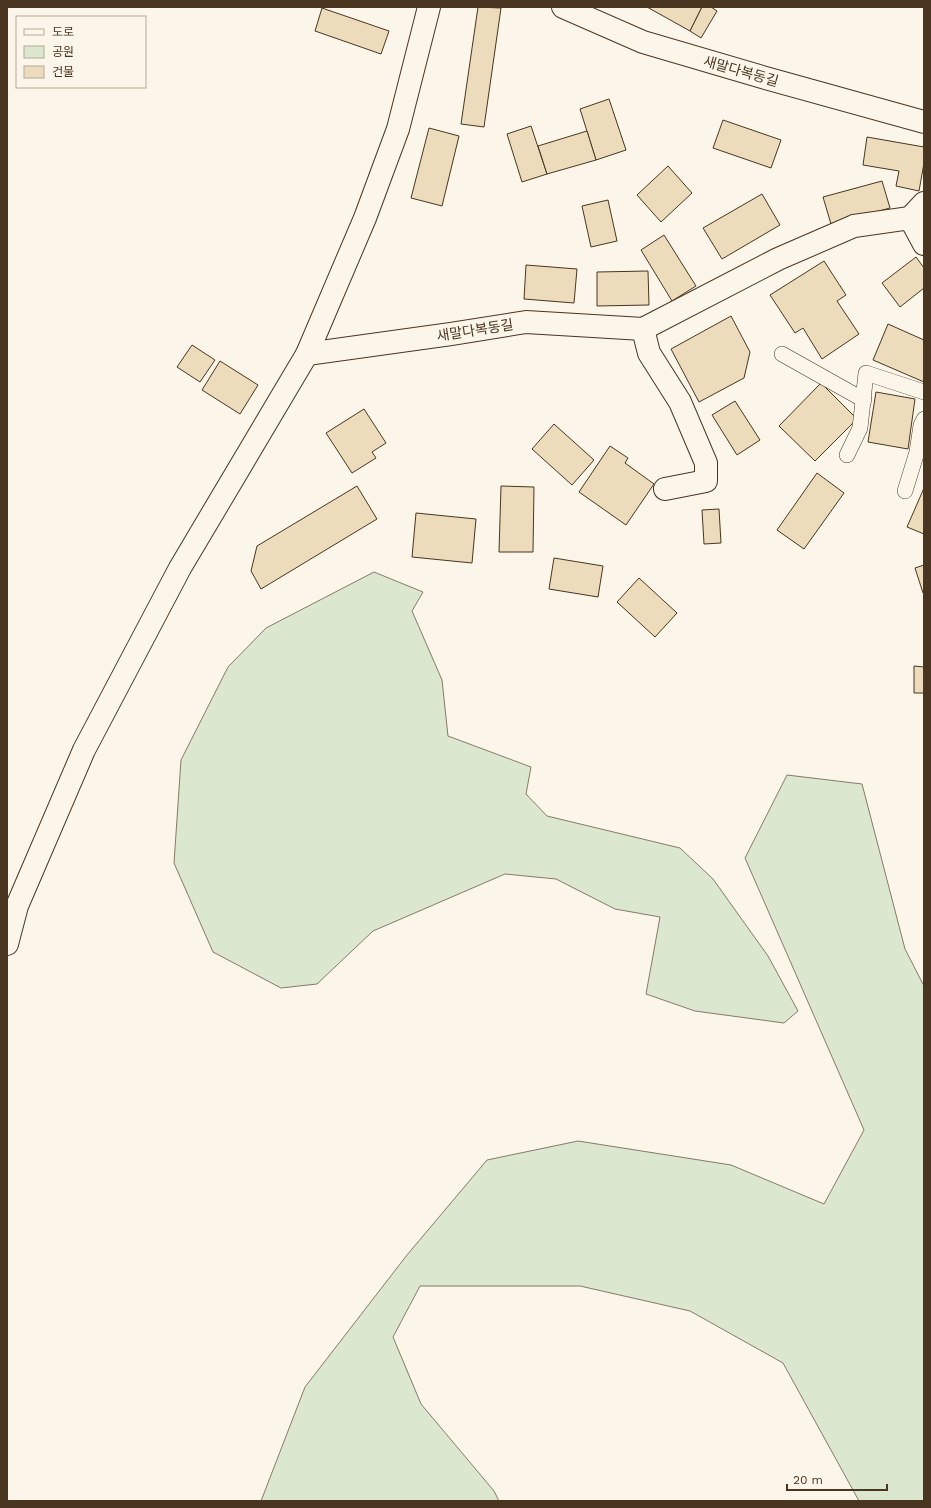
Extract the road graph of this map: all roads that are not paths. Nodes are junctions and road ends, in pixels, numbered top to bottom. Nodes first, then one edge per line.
1 (429, 7) edge
2 (563, 7) edge
3 (924, 122) edge
4 (917, 210) edge
5 (924, 244) edge
6 (643, 329) junction
7 (307, 354) junction
8 (782, 354) dead end
9 (924, 392) edge
10 (864, 400) junction
11 (924, 419) edge
12 (847, 455) dead end
13 (665, 489) dead end
14 (905, 491) dead end
15 (7, 944) edge

1 - 7 street
2 - 3 street, 새말다복동길
4 - 5 street
4 - 6 street
6 - 7 street, 새말다복동길
6 - 13 street
7 - 15 street
8 - 10 lane
9 - 10 lane
10 - 12 lane
11 - 14 lane

